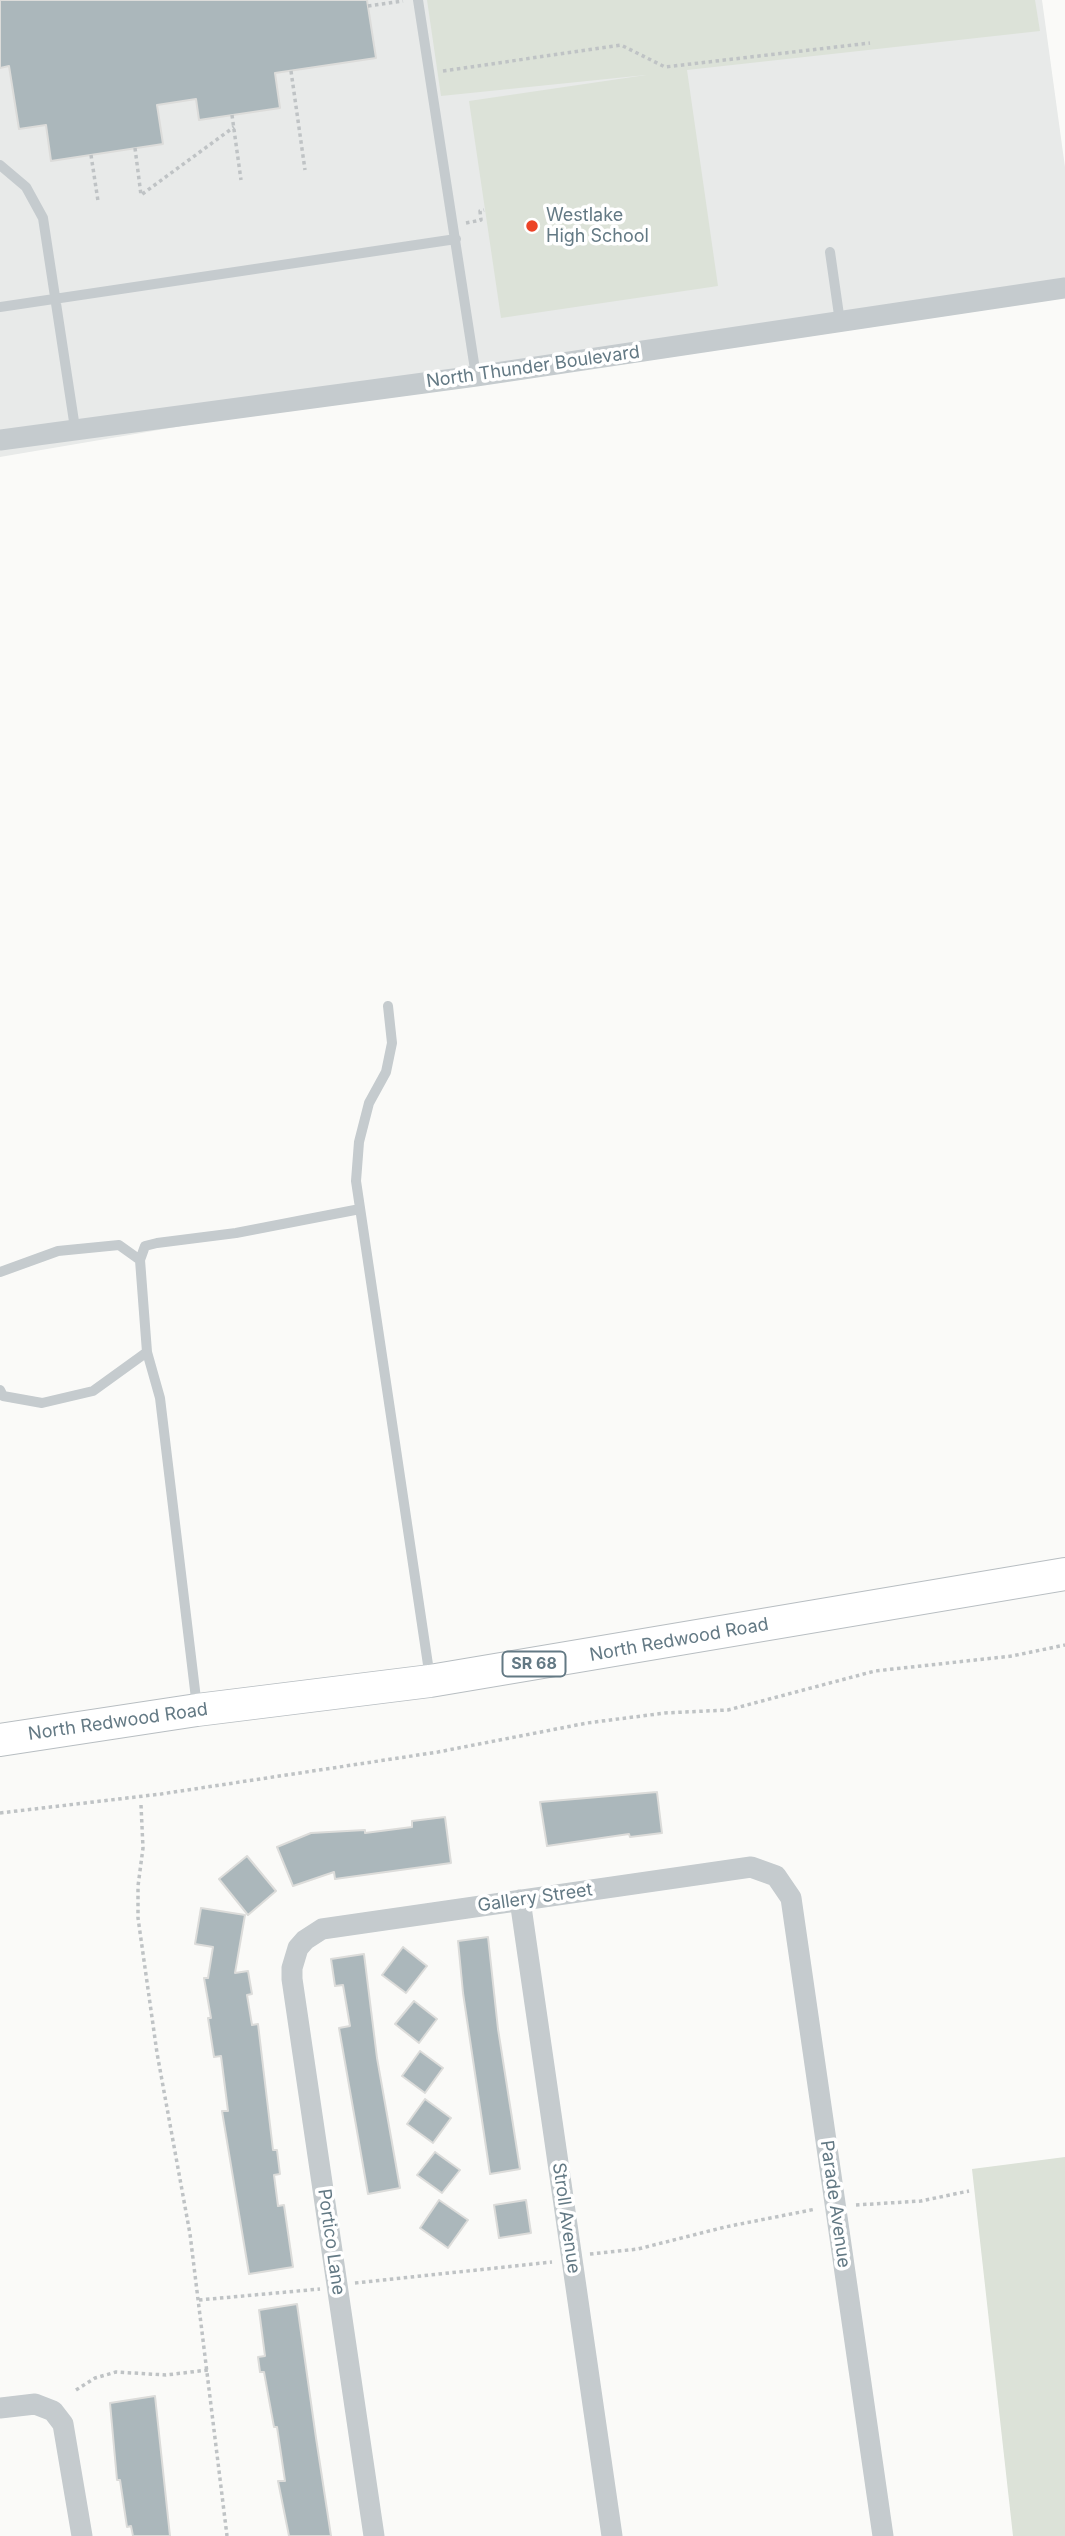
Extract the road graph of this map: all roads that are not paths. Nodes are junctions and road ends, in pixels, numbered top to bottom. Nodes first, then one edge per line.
1 (418, 0) edge
2 (0, 165) edge
3 (456, 239) junction
4 (830, 253) dead end
5 (1065, 288) edge
6 (55, 300) junction
7 (0, 307) edge
8 (840, 322) junction
9 (476, 376) junction
10 (75, 428) junction
11 (0, 440) edge
12 (388, 1006) dead end
13 (360, 1209) junction
14 (140, 1260) junction
15 (0, 1272) edge
16 (147, 1352) junction
17 (0, 1390) edge
18 (1065, 1574) edge
19 (430, 1681) junction
20 (197, 1710) junction
21 (0, 1740) edge
22 (776, 1876) joint
23 (520, 1900) junction
24 (298, 1948) joint
25 (0, 2408) edge
26 (82, 2536) edge
27 (374, 2536) edge
28 (612, 2536) edge
29 (883, 2536) edge

1 - 3 lane
2 - 6 lane
3 - 6 lane
3 - 9 lane
4 - 8 lane
5 - 8 street, North Thunder Boulevard
6 - 7 lane
6 - 10 lane
8 - 9 street, North Thunder Boulevard
9 - 10 street, North Thunder Boulevard
10 - 11 street, North Thunder Boulevard
12 - 13 lane
13 - 14 lane
13 - 19 lane
14 - 15 lane
14 - 16 lane
16 - 17 lane
16 - 20 lane
18 - 19 main road, North Redwood Road / SR 68
19 - 20 main road, North Redwood Road / SR 68
20 - 21 main road, North Redwood Road / SR 68
22 - 23 street, Gallery Street
22 - 29 street, Parade Avenue
23 - 24 street, Gallery Street
23 - 28 street, Stroll Avenue
24 - 27 street, Portico Lane
25 - 26 street

